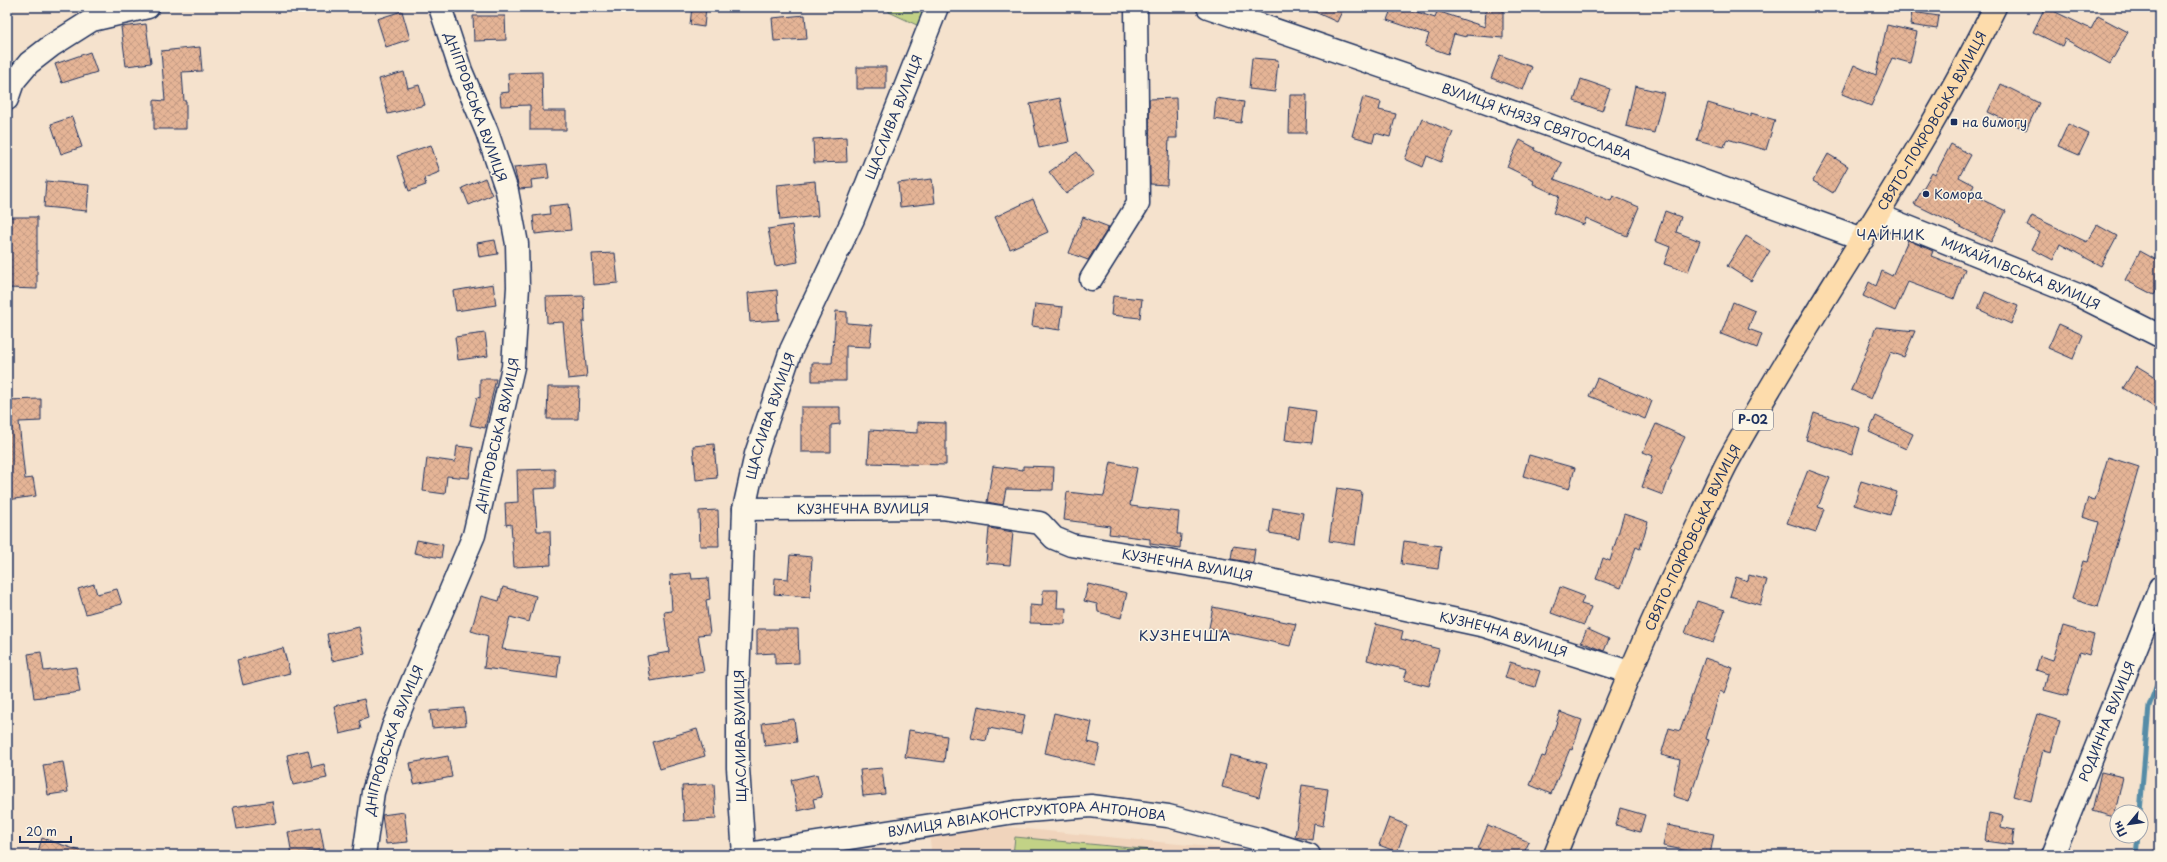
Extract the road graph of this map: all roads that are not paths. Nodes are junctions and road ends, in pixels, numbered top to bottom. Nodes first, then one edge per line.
1 (148, 7) edge
2 (440, 7) edge
3 (937, 7) edge
4 (1136, 7) edge
5 (1208, 7) edge
6 (1994, 7) edge
7 (7, 99) edge
8 (1878, 215) junction
9 (1863, 239) junction
10 (1090, 279) dead end
11 (2160, 336) edge
12 (744, 509) junction
13 (2160, 588) edge
14 (1629, 672) junction
15 (364, 855) edge
16 (743, 855) edge
17 (1308, 855) edge
18 (1555, 855) edge
19 (2053, 855) edge

1 - 7 street
2 - 15 street, ДНІПРОВСЬКА ВУЛИЦЯ
3 - 12 street, ЩАСЛИВА ВУЛИЦЯ
4 - 10 street
5 - 9 street, ВУЛИЦЯ КНЯЗЯ СВЯТОСЛАВА
6 - 8 main road, СВЯТО-ПОКРОВСЬКА ВУЛИЦЯ / Р-02
8 - 9 main road, СВЯТО-ПОКРОВСЬКА ВУЛИЦЯ / Р-02
8 - 11 street, МИХАЙЛІВСЬКА ВУЛИЦЯ
9 - 14 main road, СВЯТО-ПОКРОВСЬКА ВУЛИЦЯ / Р-02
12 - 14 street, КУЗНЕЧНА ВУЛИЦЯ
12 - 16 street, ЩАСЛИВА ВУЛИЦЯ
13 - 19 street, РОДИННА ВУЛИЦЯ
14 - 18 main road, СВЯТО-ПОКРОВСЬКА ВУЛИЦЯ / Р-02
16 - 17 street, ВУЛИЦЯ АВІАКОНСТРУКТОРА АНТОНОВА

